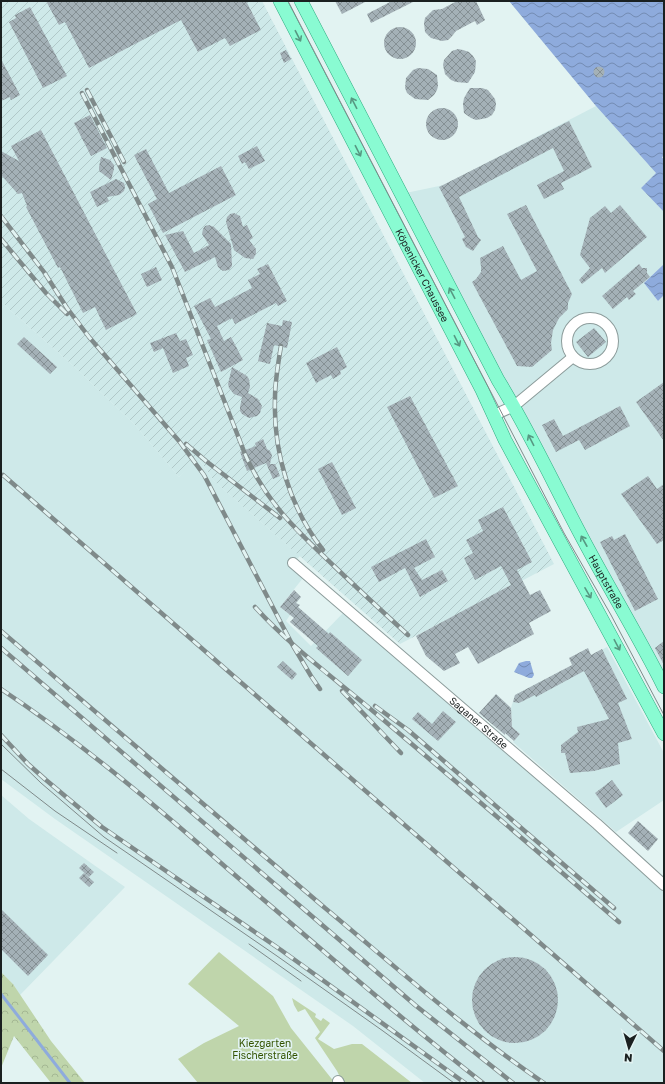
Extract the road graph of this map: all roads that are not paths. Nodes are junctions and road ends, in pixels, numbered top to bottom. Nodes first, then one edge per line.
1 (280, 1) edge
2 (301, 1) edge
3 (572, 357) junction
4 (514, 406) junction
5 (494, 415) junction
6 (550, 475) joint
7 (293, 563) dead end
8 (664, 685) edge
9 (644, 696) junction
10 (664, 734) edge
11 (664, 884) edge

1 -> 5 main road, Köpenicker Chaussee
4 -> 2 main road, Köpenicker Chaussee
3 - 3 street
3 - 4 street
4 - 5 street
6 -> 4 main road, Köpenicker Chaussee
5 -> 9 main road, Köpenicker Chaussee
8 -> 6 main road, Hauptstraße
7 - 11 street, Saganer Straße
8 - 9 main road
9 - 10 main road

